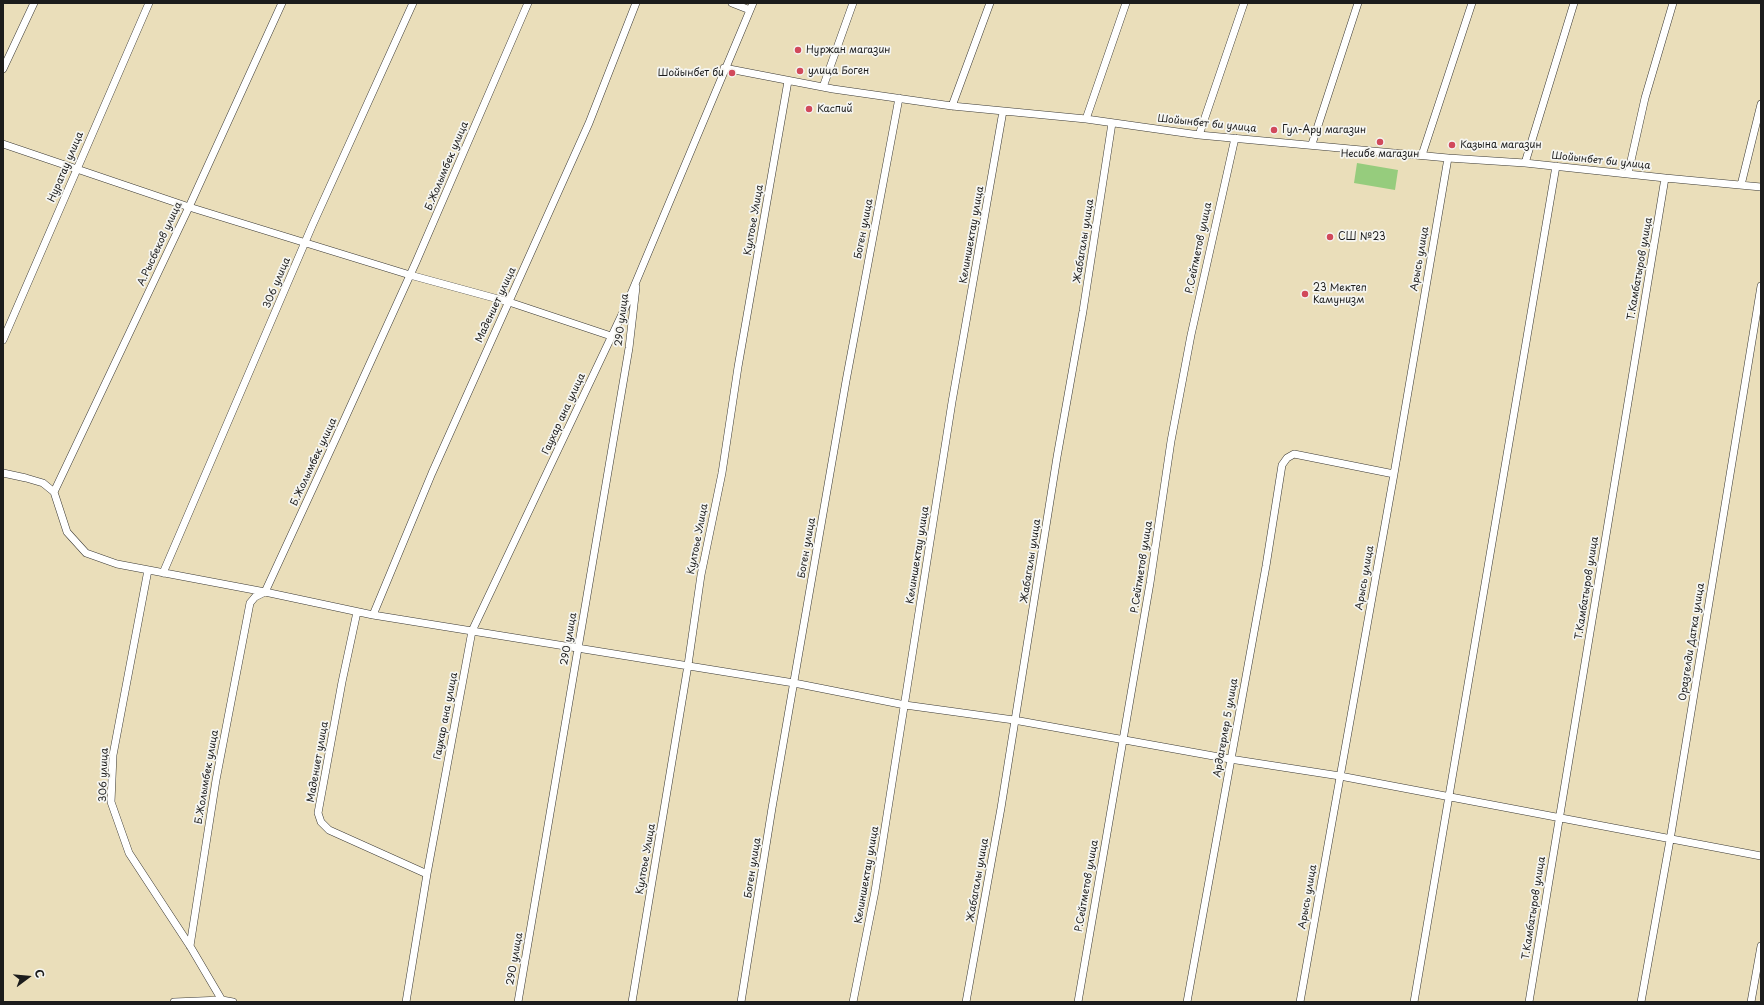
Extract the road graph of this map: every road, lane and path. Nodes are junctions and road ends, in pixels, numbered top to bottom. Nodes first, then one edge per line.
1 (34, 3) edge
2 (149, 3) edge
3 (282, 3) edge
4 (413, 3) edge
5 (528, 3) edge
6 (636, 3) edge
7 (732, 3) edge
8 (753, 3) edge
9 (853, 3) edge
10 (990, 3) edge
11 (1126, 3) edge
12 (1244, 3) edge
13 (1358, 3) edge
14 (1472, 3) edge
15 (1574, 3) edge
16 (1673, 3) edge
17 (750, 10) junction
18 (724, 68) junction
19 (3, 69) edge
20 (788, 81) junction
21 (822, 87) junction
22 (899, 98) junction
23 (1761, 104) edge
24 (952, 106) junction
25 (1003, 111) junction
26 (1086, 119) junction
27 (1112, 123) junction
28 (1199, 135) junction
29 (1235, 138) junction
30 (3, 144) edge
31 (1312, 144) junction
32 (1422, 155) junction
33 (1448, 158) junction
34 (1525, 163) junction
35 (1556, 166) junction
36 (76, 168) junction
37 (1628, 174) junction
38 (1665, 178) junction
39 (1740, 185) junction
40 (1761, 187) edge
41 (189, 207) junction
42 (305, 242) junction
43 (410, 275) junction
44 (637, 279) junction
45 (1761, 286) edge
46 (509, 302) junction
47 (611, 336) junction
48 (3, 340) edge
49 (3, 473) edge
50 (1394, 474) junction
51 (54, 492) junction
52 (148, 570) junction
53 (163, 573) junction
54 (265, 592) junction
55 (357, 612) junction
56 (373, 615) junction
57 (472, 631) junction
58 (578, 648) junction
59 (688, 665) junction
60 (794, 683) junction
61 (905, 705) junction
62 (1014, 720) junction
63 (1123, 740) junction
64 (1230, 759) junction
65 (1340, 776) junction
66 (1449, 797) junction
67 (1559, 818) junction
68 (1670, 840) junction
69 (1761, 856) edge
70 (427, 874) junction
71 (190, 946) junction
72 (1761, 946) edge
73 (222, 1001) edge
74 (174, 1002) edge
75 (233, 1002) edge
76 (406, 1002) edge
77 (518, 1002) edge
78 (632, 1002) edge
79 (741, 1002) edge
80 (853, 1002) edge
81 (966, 1002) edge
82 (1078, 1002) edge
83 (1187, 1002) edge
84 (1300, 1002) edge
85 (1414, 1002) edge
86 (1529, 1002) edge
87 (1641, 1002) edge
88 (1751, 1002) edge

1 - 19 street
2 - 36 street, Нуратау улица
3 - 41 street, А.Рысбеков улица
4 - 42 street, 306 улица
5 - 43 street, Б.Жолымбек улица
6 - 46 street, Мадениет улица
7 - 17 street
8 - 17 street, Гаухар ана улица
9 - 21 street
10 - 24 street
11 - 26 street
12 - 28 street
13 - 31 street
14 - 32 street
15 - 34 street
16 - 37 street
17 - 18 street, Гаухар ана улица
18 - 20 street, Шойынбет би улица
18 - 44 street, Гаухар ана улица
20 - 21 street, Шойынбет би улица
20 - 59 street, Култоье Улица
21 - 22 street, Шойынбет би улица
22 - 24 street, Шойынбет би улица
22 - 60 street, Боген улица
23 - 39 street
24 - 25 street, Шойынбет би улица
25 - 26 street, Шойынбет би улица
25 - 61 street, Келиншектау улица
26 - 27 street, Шойынбет би улица
27 - 28 street, Шойынбет би улица
27 - 62 street, Жабагалы улица
28 - 29 street, Шойынбет би улица
29 - 31 street, Шойынбет би улица
29 - 63 street, Р.Сейтметов улица
30 - 36 street
31 - 32 street, Шойынбет би улица
32 - 33 street, Шойынбет би улица
33 - 34 street, Шойынбет би улица
33 - 50 street, Арысь улица
34 - 35 street, Шойынбет би улица
35 - 37 street, Шойынбет би улица
35 - 66 street
36 - 41 street
36 - 48 street, Нуратау улица
37 - 38 street, Шойынбет би улица
38 - 39 street, Шойынбет би улица
38 - 67 street, Т.Камбатыров улица
39 - 40 street, Шойынбет би улица
41 - 42 street
41 - 51 street, А.Рысбеков улица
42 - 43 street
42 - 53 street, 306 улица
43 - 46 street
43 - 54 street, Б.Жолымбек улица
44 - 47 street, Гаухар ана улица
44 - 58 street, 290 улица
45 - 68 street, Оразгелди Датка улица
46 - 47 street
46 - 56 street, Мадениет улица
47 - 57 street, Гаухар ана улица
49 - 51 street
50 - 64 street, Ардагерлер 5 улица
50 - 65 street, Арысь улица
51 - 52 street
52 - 53 street
52 - 71 street, 306 улица
53 - 54 street
54 - 55 street
54 - 71 street, Б.Жолымбек улица
55 - 56 street
55 - 70 street, Мадениет улица
56 - 57 street
57 - 58 street
57 - 70 street, Гаухар ана улица
58 - 59 street
58 - 77 street, 290 улица
59 - 60 street
59 - 78 street, Култоье Улица
60 - 61 street
60 - 79 street, Боген улица
61 - 62 street
61 - 80 street, Келиншектау улица
62 - 63 street
62 - 81 street, Жабагалы улица
63 - 64 street
63 - 82 street, Р.Сейтметов улица
64 - 65 street
64 - 83 street, Ардагерлер 5 улица
65 - 66 street
65 - 84 street, Арысь улица
66 - 67 street
66 - 85 street
67 - 68 street
67 - 86 street, Т.Камбатыров улица
68 - 69 street
68 - 87 street, Оразгелди Датка улица
70 - 76 street, Гаухар ана улица
71 - 73 street, 306 улица
72 - 88 street
73 - 74 street
73 - 75 street

